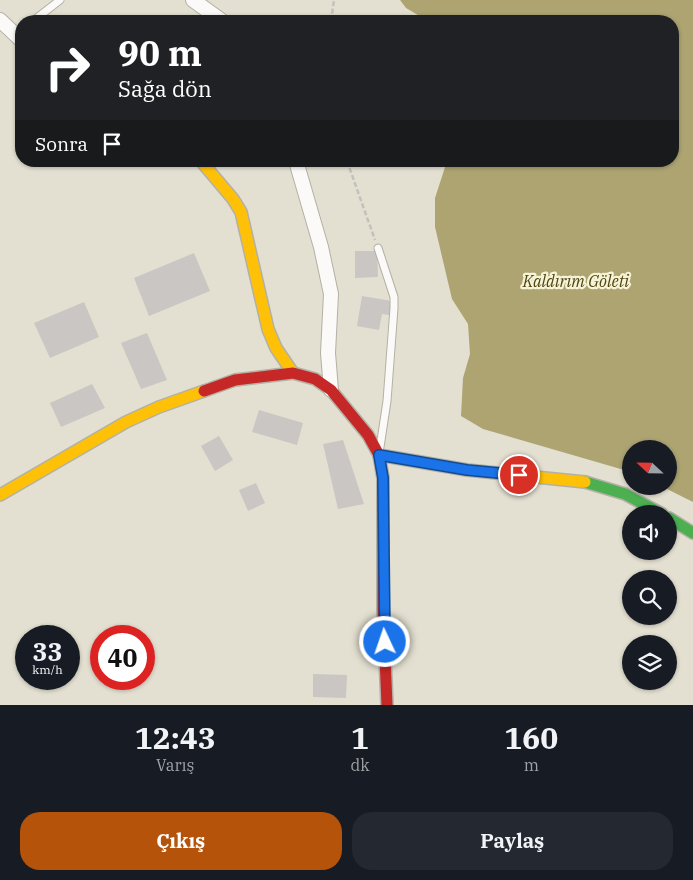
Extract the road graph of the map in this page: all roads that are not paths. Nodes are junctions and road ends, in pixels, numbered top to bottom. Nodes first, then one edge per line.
1 (60, 0) edge
2 (193, 0) edge
3 (41, 15) edge
4 (214, 15) edge
5 (0, 20) edge
6 (15, 31) edge
7 (207, 167) edge
8 (298, 167) edge
9 (378, 248) road end
10 (293, 373) junction
11 (331, 390) junction
12 (379, 455) junction
13 (0, 495) edge
14 (647, 505) edge
15 (677, 523) edge
16 (693, 533) edge
17 (388, 705) edge

1 - 3 lane
2 - 4 street
5 - 6 street
7 - 10 street
8 - 11 street
9 - 12 lane
10 - 11 street
10 - 13 street
11 - 12 street
12 - 14 street
12 - 17 street
15 - 16 street

